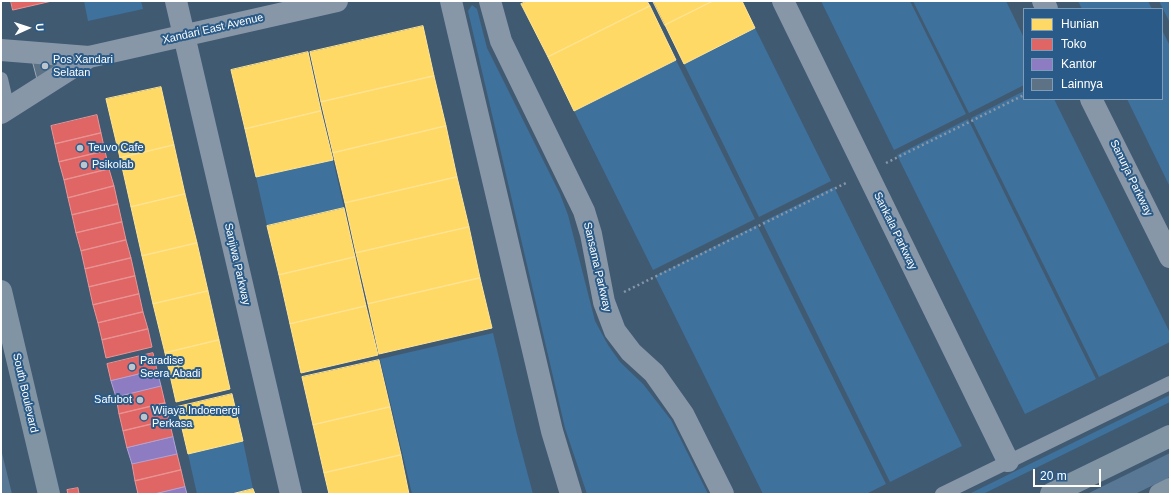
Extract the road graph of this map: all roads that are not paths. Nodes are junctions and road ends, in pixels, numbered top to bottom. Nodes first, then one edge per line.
1 (176, 1) edge
2 (337, 1) edge
3 (451, 1) edge
4 (490, 1) edge
5 (783, 1) edge
6 (184, 35) junction
7 (1, 50) edge
8 (89, 57) junction
9 (1, 79) edge
10 (1092, 100) edge
11 (4, 111) edge
12 (1170, 257) edge
13 (1, 291) edge
14 (1170, 383) edge
15 (1170, 436) edge
16 (1008, 461) junction
17 (1170, 489) edge
18 (49, 494) edge
19 (291, 494) edge
20 (571, 494) edge
21 (723, 494) edge
22 (942, 494) edge
23 (1051, 494) edge
24 (1160, 494) edge

1 - 6 street, Sanjiwa Parkway
2 - 6 street, Xandari East Avenue
3 - 20 street
4 - 21 street, Sansama Parkway
5 - 16 street, Sankala Parkway
6 - 8 street, Xandari East Avenue
6 - 19 street, Sanjiwa Parkway
7 - 8 street
8 - 11 street
9 - 11 lane
10 - 12 street, Sanurja Parkway
13 - 18 main road, South Boulevard
14 - 16 lane
15 - 23 main road
16 - 22 lane
17 - 24 main road

